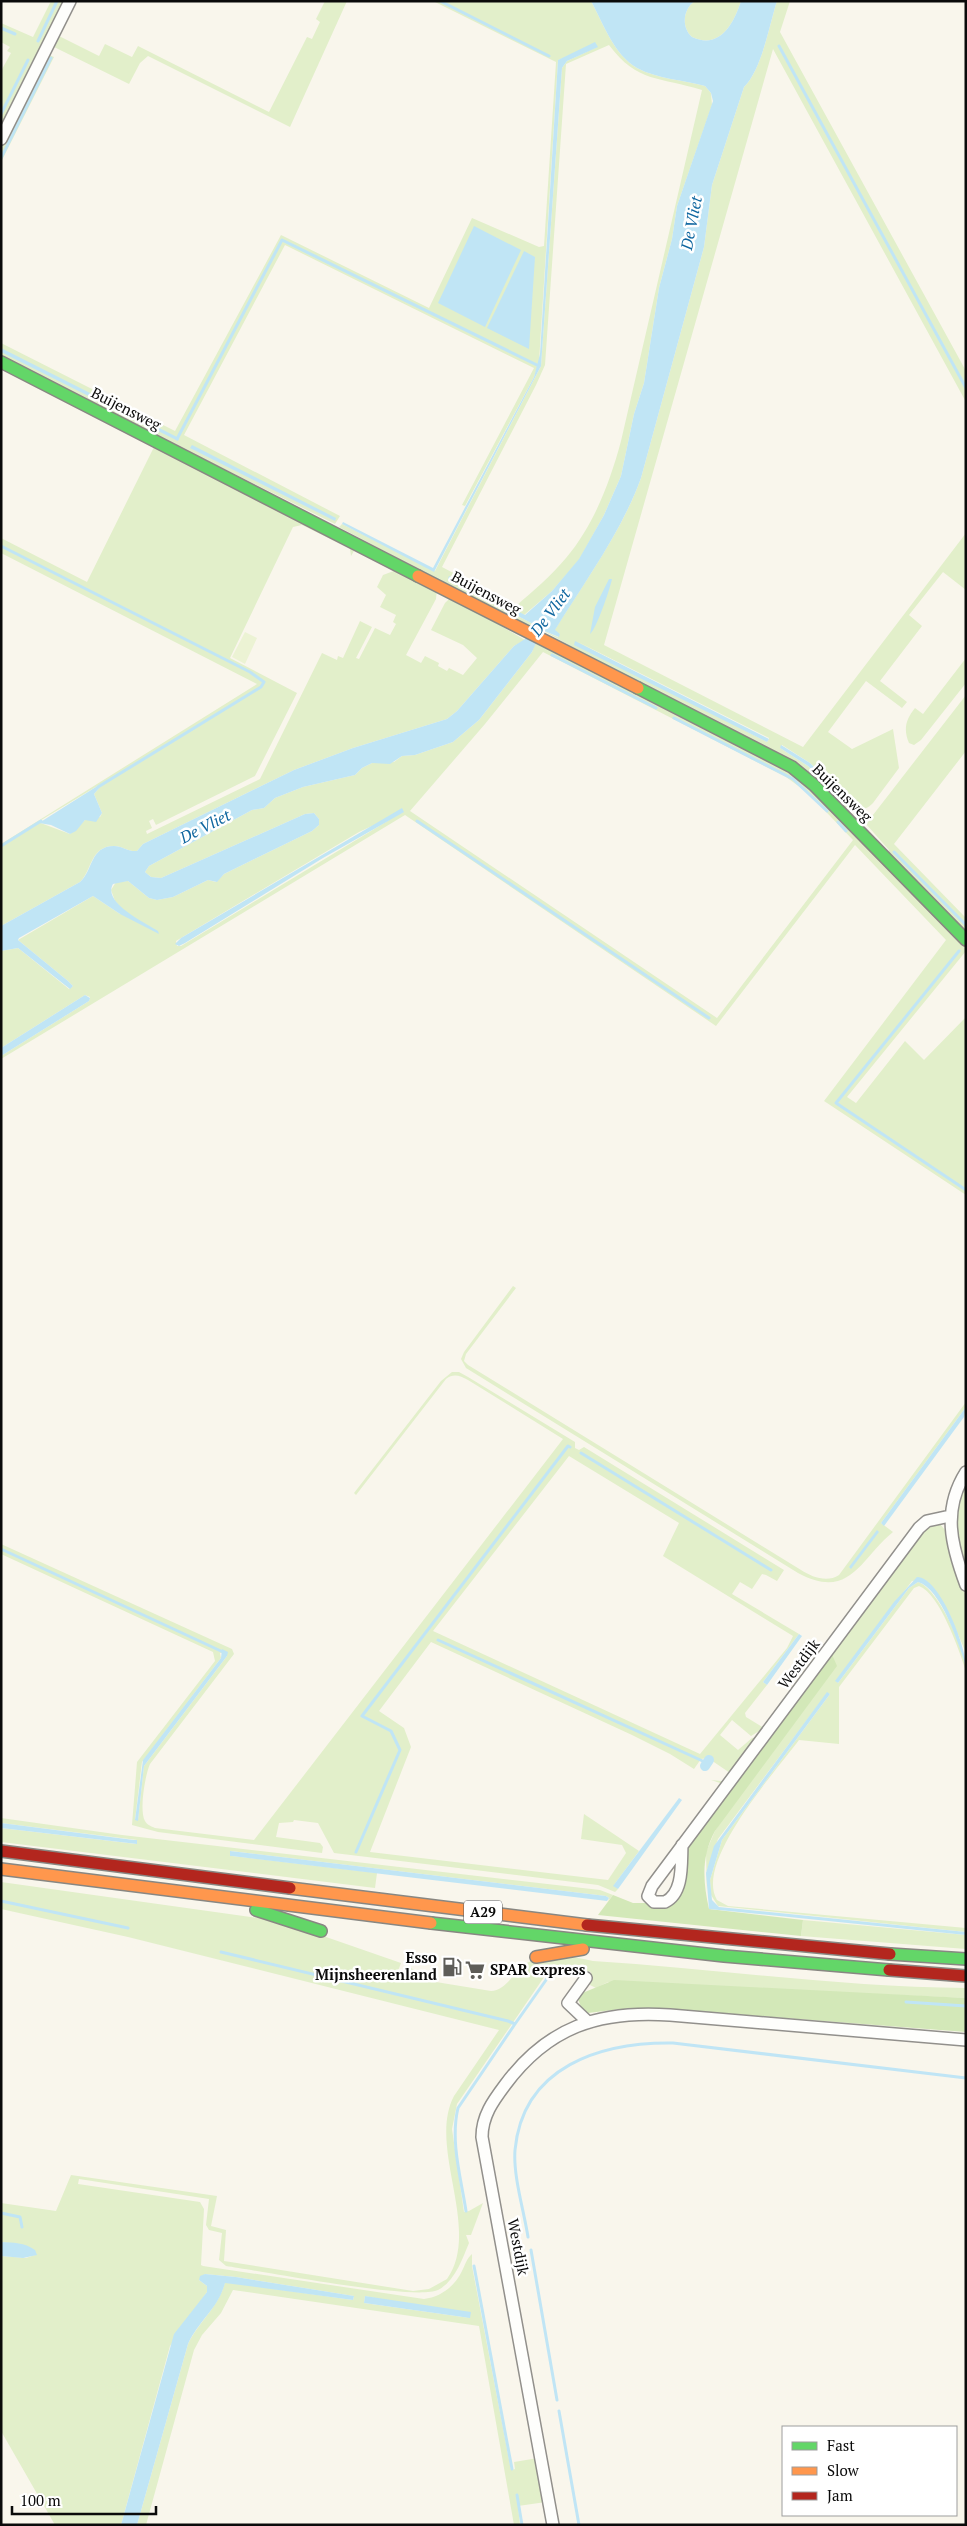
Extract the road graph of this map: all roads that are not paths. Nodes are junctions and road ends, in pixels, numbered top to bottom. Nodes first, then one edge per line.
1 (70, 1) edge
2 (1, 138) edge
3 (1, 362) edge
4 (966, 940) edge
5 (966, 1472) edge
6 (950, 1516) junction
7 (966, 1585) edge
8 (682, 1845) junction
9 (1, 1851) edge
10 (1, 1869) edge
11 (211, 1895) junction
12 (321, 1931) dead end
13 (613, 1945) junction
14 (536, 1956) dead end
15 (966, 1959) edge
16 (966, 1976) edge
17 (586, 1978) dead end
18 (588, 2022) junction
19 (966, 2040) edge
20 (553, 2525) edge

1 - 2 street
3 - 4 main road, Buijensweg
5 - 6 street
6 - 7 street
6 - 8 street, Westdijk
8 - 8 street, Westdijk
9 - 15 main road, A29
10 - 11 main road, A29
11 - 12 main road, A29
11 - 13 main road, A29
13 - 14 main road, A29
13 - 16 main road, A29
17 - 18 street
18 - 19 street, Westdijk
18 - 20 street, Westdijk

